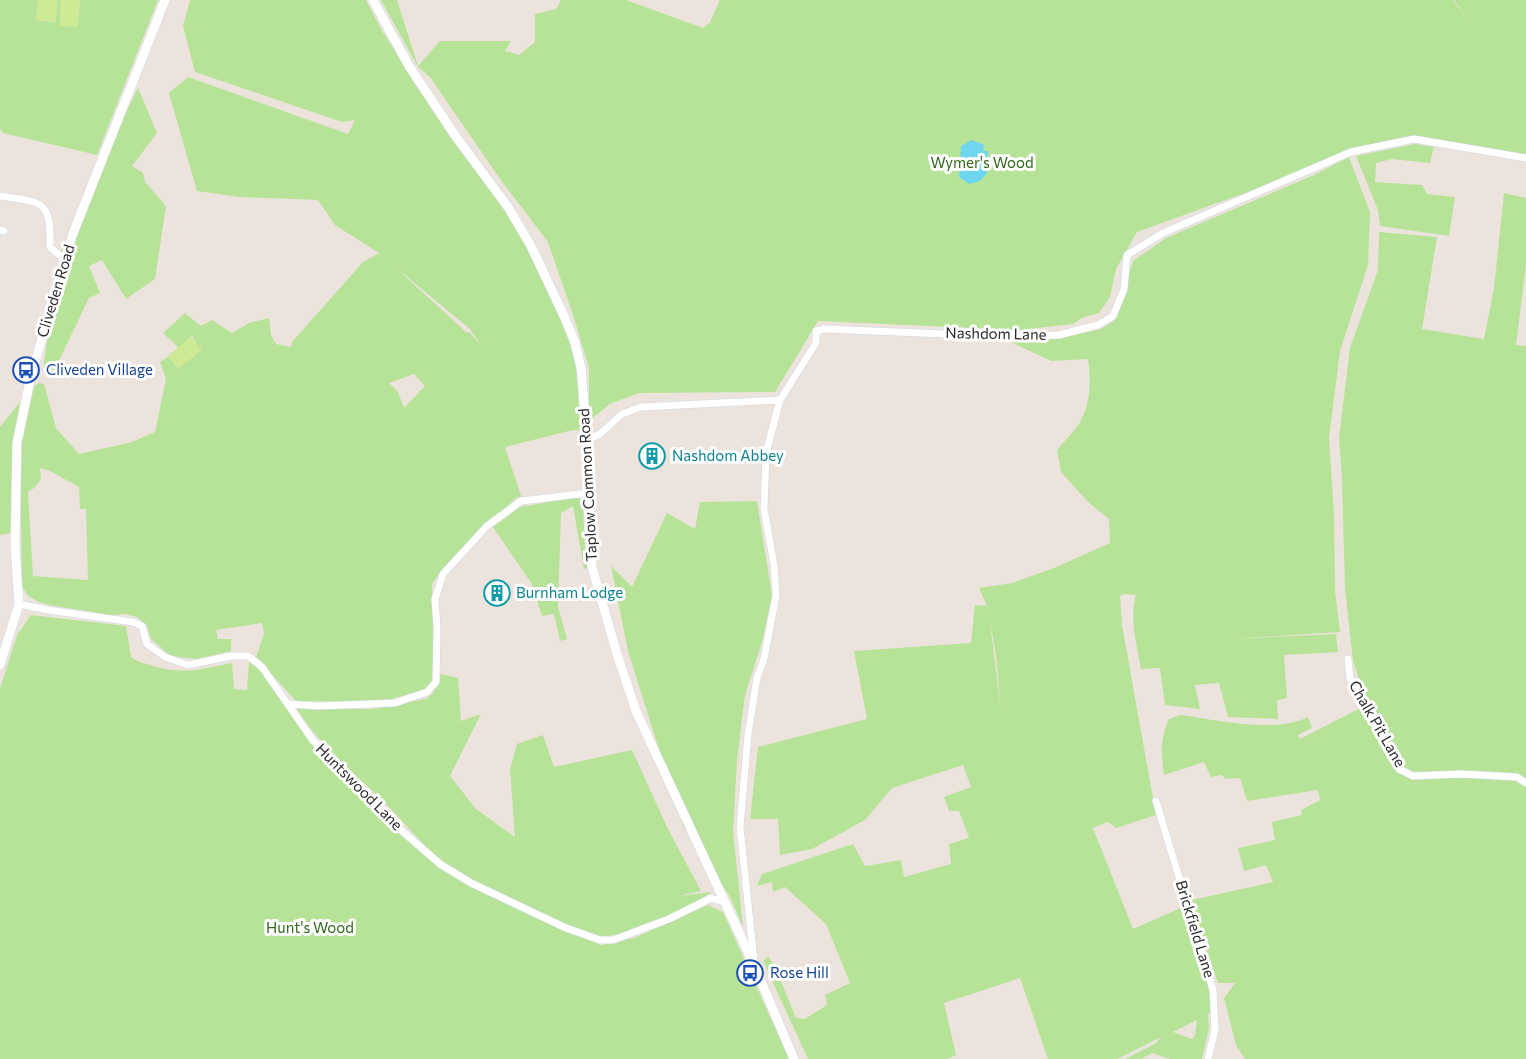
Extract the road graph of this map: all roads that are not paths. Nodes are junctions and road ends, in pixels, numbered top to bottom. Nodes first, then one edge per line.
1 (165, 0) edge
2 (373, 0) edge
3 (1526, 158) edge
4 (0, 196) edge
5 (65, 260) junction
6 (780, 400) junction
7 (587, 440) junction
8 (588, 493) junction
9 (19, 604) junction
10 (1348, 659) dead end
11 (0, 665) edge
12 (288, 704) junction
13 (1526, 783) edge
14 (1156, 801) dead end
15 (724, 902) junction
16 (755, 967) junction
17 (794, 1059) edge
18 (1208, 1059) edge

1 - 5 street, Cliveden Road
2 - 7 street, Taplow Common Road
3 - 6 street, Nashdom Lane
4 - 5 street
5 - 9 street, Cliveden Road
6 - 7 street
6 - 16 street
7 - 8 street, Taplow Common Road
8 - 12 street
8 - 15 street, Taplow Common Road
9 - 11 street, Cliveden Road
9 - 12 street, Huntswood Lane
10 - 13 street, Chalk Pit Lane
12 - 15 street, Huntswood Lane
14 - 18 street, Brickfield Lane
15 - 16 street, Taplow Common Road
16 - 17 street, Taplow Common Road

